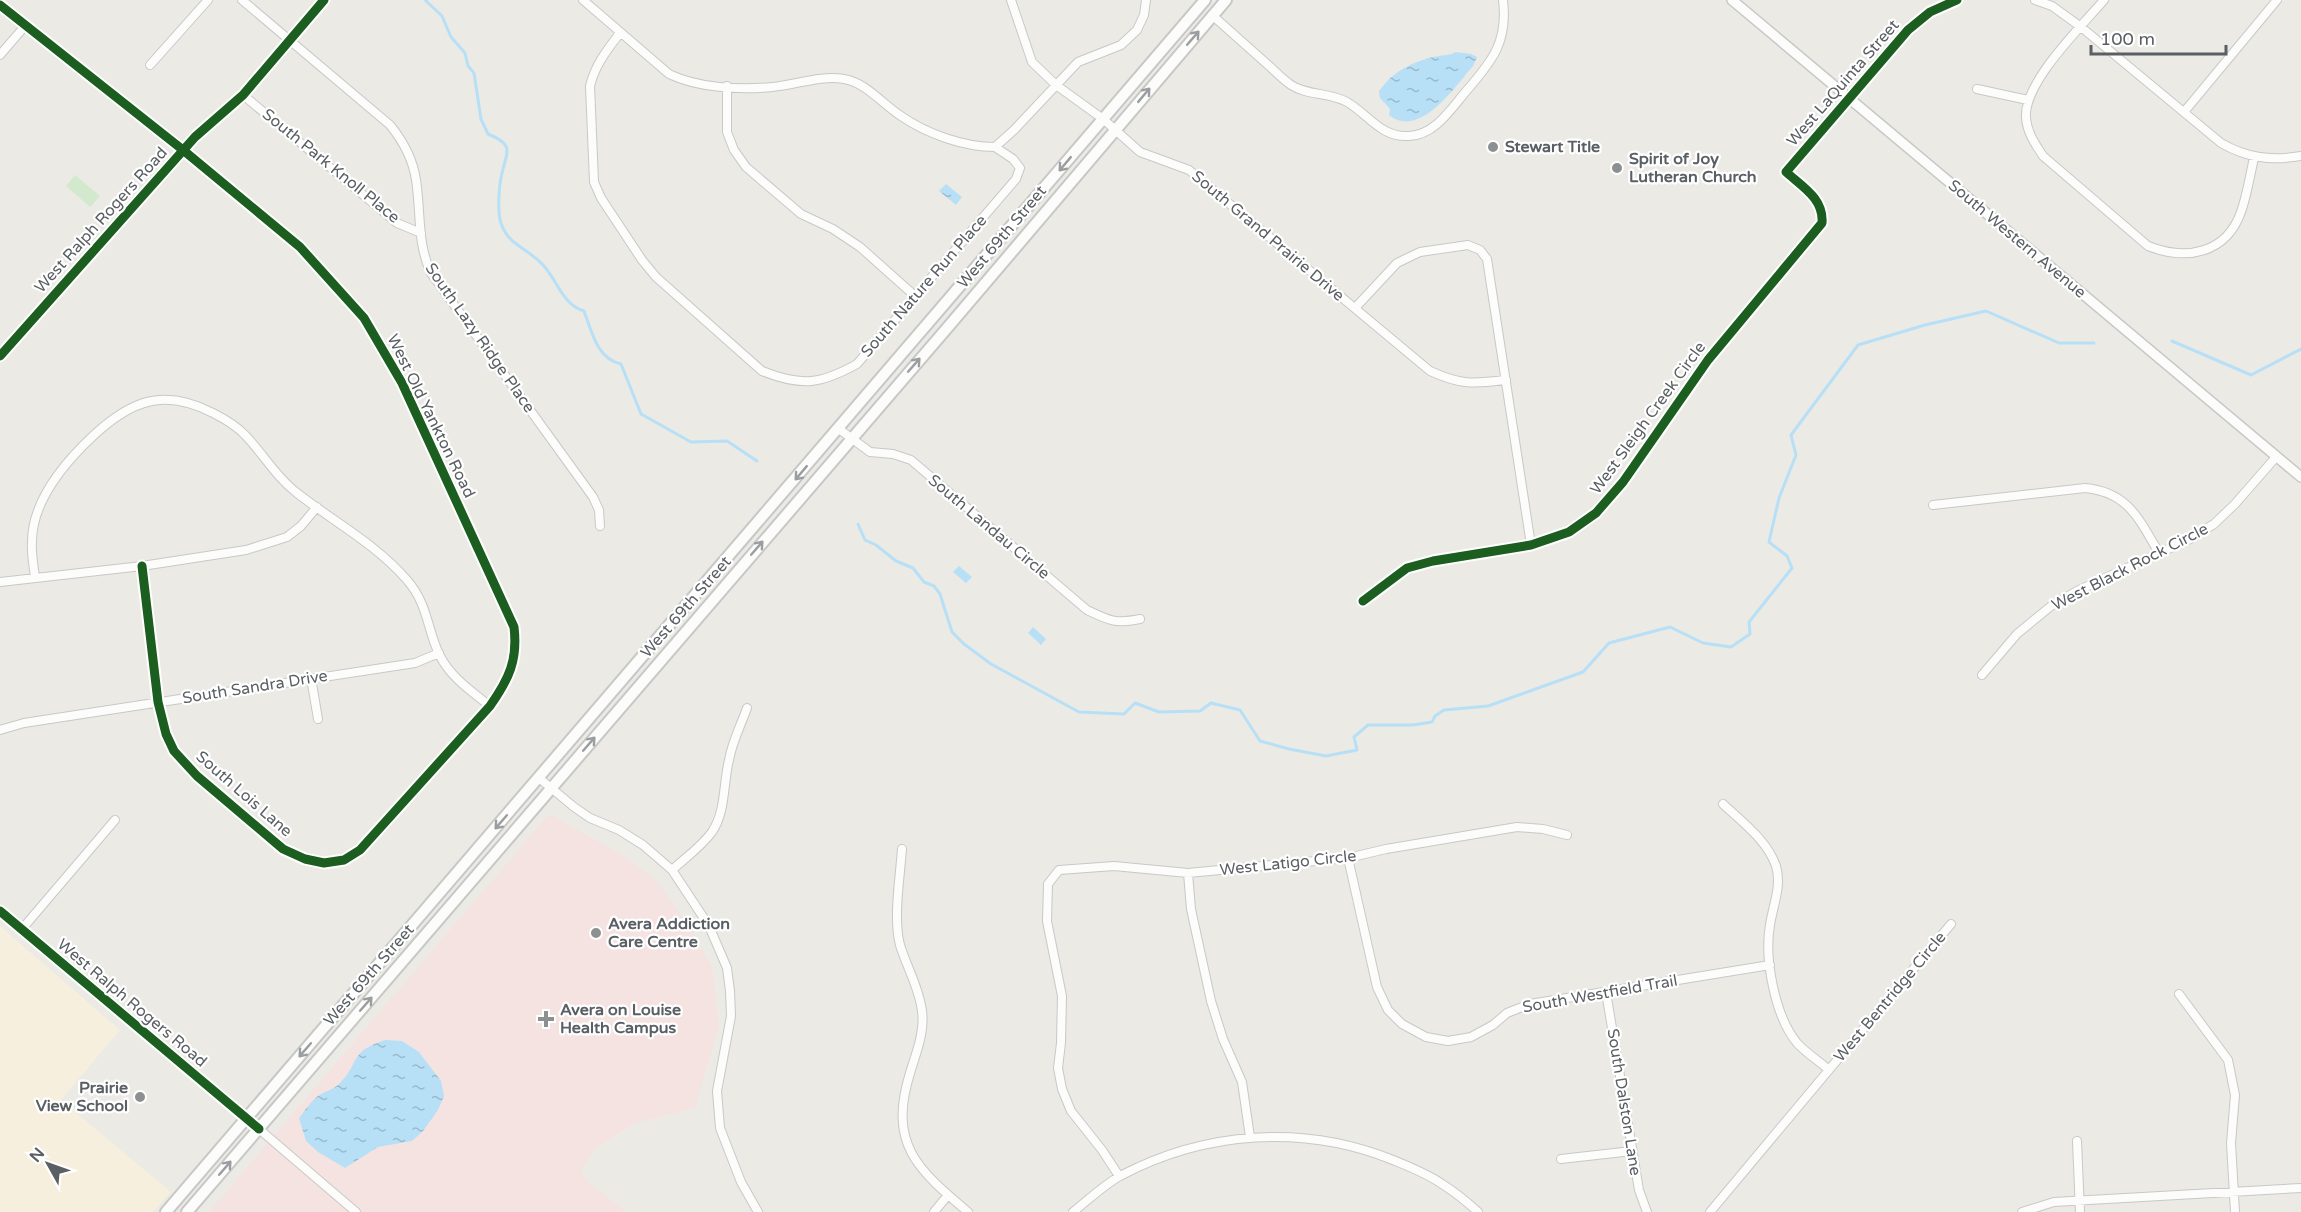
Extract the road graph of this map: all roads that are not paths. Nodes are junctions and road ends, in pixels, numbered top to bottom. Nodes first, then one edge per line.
1 (208, 0) edge
2 (242, 0) edge
3 (324, 0) edge
4 (583, 0) edge
5 (1011, 0) edge
6 (1146, 0) edge
7 (1226, 0) edge
8 (1503, 0) edge
9 (1732, 0) edge
10 (1957, 0) edge
11 (2035, 0) edge
12 (2104, 0) edge
13 (2277, 0) edge
14 (1203, 3) edge
15 (0, 5) edge
16 (1212, 15) junction
17 (25, 26) junction
18 (2081, 27) junction
19 (620, 33) junction
20 (290, 40) junction
21 (0, 55) edge
22 (150, 65) dead end
23 (1056, 85) junction
24 (727, 86) junction
25 (1977, 88) dead end
26 (243, 95) junction
27 (1848, 98) junction
28 (2028, 100) junction
29 (2184, 112) junction
30 (1103, 119) junction
31 (1115, 129) junction
32 (995, 147) junction
33 (183, 150) junction
34 (2301, 156) edge
35 (2254, 158) junction
36 (1786, 172) joint
37 (421, 233) junction
38 (915, 296) junction
39 (1355, 308) junction
40 (935, 316) junction
41 (948, 327) junction
42 (0, 356) edge
43 (1506, 380) junction
44 (838, 429) junction
45 (851, 439) junction
46 (2276, 457) junction
47 (2301, 477) edge
48 (1933, 505) dead end
49 (317, 507) junction
50 (600, 526) dead end
51 (1531, 545) junction
52 (2159, 553) junction
53 (142, 566) junction
54 (35, 578) junction
55 (0, 582) edge
56 (1363, 600) dead end
57 (1140, 619) dead end
58 (439, 654) junction
59 (1982, 675) dead end
60 (311, 678) junction
61 (158, 702) junction
62 (490, 706) junction
63 (747, 708) dead end
64 (318, 719) dead end
65 (0, 730) edge
66 (539, 778) junction
67 (551, 789) junction
68 (1723, 804) dead end
69 (115, 820) dead end
70 (1567, 835) dead end
71 (902, 849) dead end
72 (1348, 858) junction
73 (672, 870) junction
74 (1188, 873) junction
75 (0, 910) edge
76 (1951, 924) dead end
77 (22, 929) junction
78 (1770, 965) junction
79 (1606, 992) junction
80 (2179, 994) dead end
81 (1829, 1070) junction
82 (246, 1118) junction
83 (259, 1129) junction
84 (1250, 1137) junction
85 (2077, 1141) dead end
86 (1632, 1151) junction
87 (1561, 1159) dead end
88 (1119, 1176) junction
89 (2301, 1188) edge
90 (2234, 1192) junction
91 (948, 1196) junction
92 (2080, 1200) junction
93 (166, 1212) edge
94 (187, 1212) edge
95 (356, 1212) edge
96 (758, 1212) edge
97 (934, 1212) edge
98 (968, 1212) edge
99 (1073, 1212) edge
100 (1478, 1212) edge
101 (1647, 1212) edge
102 (1710, 1212) edge
103 (2022, 1212) edge
104 (2080, 1212) edge
105 (2235, 1212) edge

1 - 22 street
2 - 20 street, South Lazy Ridge Place
3 - 20 street, West Ralph Rogers Road
4 - 19 street
5 - 23 street, South Grand Prairie Drive
6 - 23 street
7 - 16 main road, West 69th Street
8 - 16 street
9 - 27 street, South Western Avenue
10 - 27 street, West LaQuinta Street
11 - 18 street
12 - 18 street
13 - 29 street
14 - 16 main road
14 - 30 main road, West 69th Street
15 - 17 street, West Old Yankton Road
31 -> 16 main road, West 69th Street
17 - 21 street
17 - 33 street, West Old Yankton Road
18 - 28 street
18 - 29 street
19 - 24 street
19 - 38 street, South Nature Run Place
20 - 26 street, West Ralph Rogers Road
20 - 37 street, South Lazy Ridge Place
23 - 30 street, South Grand Prairie Drive
23 - 32 street
24 - 32 street
24 - 38 street
25 - 28 street
26 - 33 street, West Ralph Rogers Road
26 - 37 street, South Park Knoll Place
27 - 36 street, West LaQuinta Street
27 - 46 street, South Western Avenue
28 - 35 street
29 - 35 street
30 - 31 street, South Grand Prairie Drive
30 -> 40 main road, West 69th Street
31 - 39 street, South Grand Prairie Drive
31 - 41 main road, West 69th Street
32 - 38 street, South Nature Run Place
33 - 42 street, West Ralph Rogers Road
33 - 62 street, West Old Yankton Road
34 - 35 street
36 - 51 street, West Sleigh Creek Circle
37 - 50 street, South Lazy Ridge Place
39 - 43 street, South Grand Prairie Drive
39 - 43 street
40 - 41 main road
40 - 44 main road, West 69th Street
45 -> 41 main road, West 69th Street
43 - 51 street
44 - 45 street, South Landau Circle
44 -> 66 main road, West 69th Street
45 - 57 street, South Landau Circle
67 -> 45 main road, West 69th Street
46 - 47 street, South Western Avenue
46 - 52 street, West Black Rock Circle
48 - 52 street
49 - 53 street
49 - 54 street
49 - 58 street
51 - 56 street, West Sleigh Creek Circle
52 - 59 street, West Black Rock Circle
53 - 54 street
53 - 61 street, South Lois Lane
54 - 55 street
58 - 60 street, South Sandra Drive
58 - 62 street
60 - 61 street, South Sandra Drive
60 - 64 street
61 - 62 street, South Lois Lane
61 - 65 street, South Sandra Drive
63 - 73 street
66 - 67 street
66 -> 82 main road, West 69th Street
67 - 73 street
83 -> 67 main road, West 69th Street
68 - 78 street
69 - 77 street
70 - 72 street, West Latigo Circle
71 - 91 street
72 - 74 street, West Latigo Circle
72 - 79 street, South Westfield Trail
73 - 96 street
74 - 84 street
74 - 88 street, West Latigo Circle
75 - 77 street, West Ralph Rogers Road
76 - 81 street, West Bentridge Circle
77 - 82 street, West Ralph Rogers Road
78 - 79 street, South Westfield Trail
78 - 81 street
79 - 86 street, South Dalston Lane
80 - 90 street
81 - 102 street, West Bentridge Circle
82 - 83 street, West Ralph Rogers Road
82 - 93 main road, West 69th Street
94 -> 83 main road, West 69th Street
83 - 95 street
84 - 88 street
84 - 100 street
85 - 92 street
86 - 87 street
86 - 101 street, South Dalston Lane
88 - 99 street
89 - 90 street
90 - 92 street
90 - 105 street
91 - 97 street
91 - 98 street
92 - 103 street
92 - 104 street

